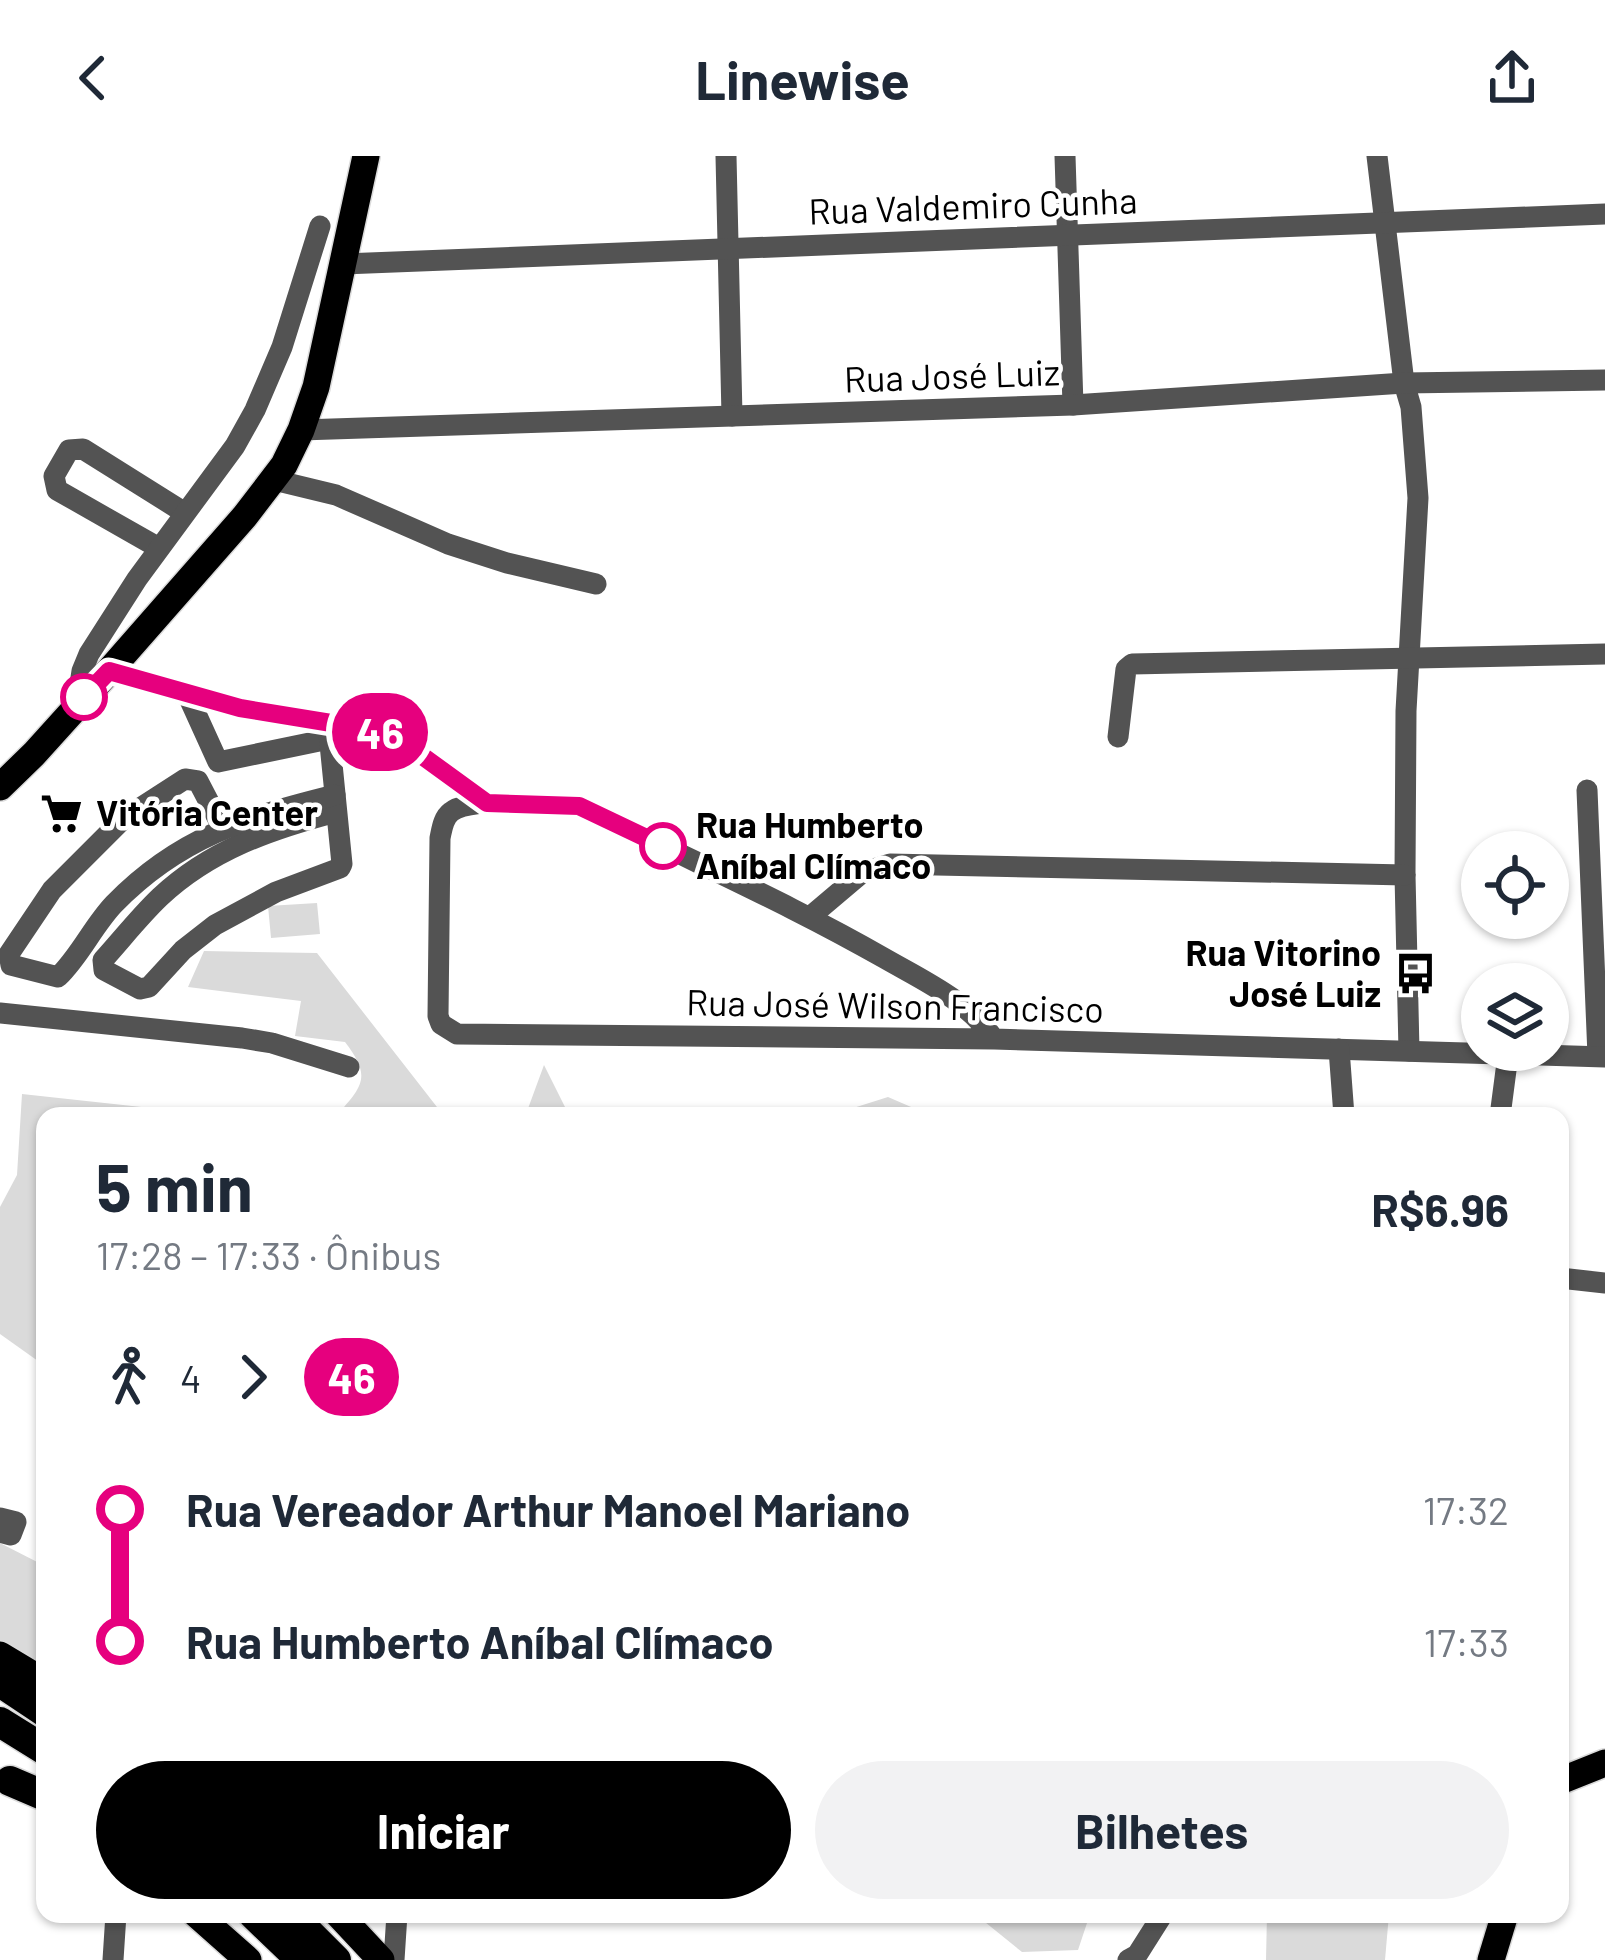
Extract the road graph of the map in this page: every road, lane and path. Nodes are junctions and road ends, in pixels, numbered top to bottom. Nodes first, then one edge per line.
1 (366, 156) edge
2 (726, 156) edge
3 (1064, 156) edge
4 (1377, 156) edge
5 (1605, 214) edge
6 (1386, 223) junction
7 (320, 226) dead end
8 (1067, 235) junction
9 (728, 249) junction
10 (343, 264) junction
11 (1605, 380) edge
12 (1404, 383) junction
13 (1073, 405) junction
14 (732, 416) junction
15 (301, 430) junction
16 (274, 481) junction
17 (185, 513) junction
18 (159, 548) junction
19 (596, 584) dead end
20 (1605, 654) edge
21 (1410, 659) junction
22 (109, 671) junction
23 (188, 696) junction
24 (77, 704) junction
25 (328, 731) junction
26 (1118, 737) dead end
27 (0, 787) edge
28 (1587, 790) dead end
29 (487, 803) junction
30 (335, 804) junction
31 (223, 829) junction
32 (1405, 875) junction
33 (811, 916) junction
34 (0, 1013) edge
35 (994, 1039) junction
36 (1340, 1049) junction
37 (1408, 1051) junction
38 (1461, 1053) edge
39 (1569, 1056) edge
40 (1601, 1056) edge
41 (349, 1067) dead end
42 (1506, 1071) edge
43 (1343, 1107) edge
44 (1501, 1107) edge
45 (1569, 1279) edge
46 (1605, 1283) edge
47 (0, 1660) edge
48 (36, 1679) edge
49 (0, 1682) edge
50 (36, 1706) edge
51 (0, 1722) edge
52 (36, 1744) edge
53 (1605, 1763) edge
54 (1569, 1777) edge
55 (5, 1778) edge
56 (36, 1792) edge
57 (36, 1799) edge
58 (115, 1923) edge
59 (206, 1923) edge
60 (263, 1923) edge
61 (299, 1923) edge
62 (346, 1923) edge
63 (396, 1923) edge
64 (1157, 1923) edge
65 (1502, 1923) edge
66 (1133, 1958) edge
67 (113, 1960) edge
68 (248, 1960) edge
69 (301, 1960) edge
70 (336, 1960) edge
71 (381, 1960) edge
72 (394, 1960) edge
73 (1491, 1960) edge

1 - 10 main road
2 - 9 street
3 - 8 street
4 - 6 street
5 - 6 street, Rua Valdemiro Cunha
6 - 8 street, Rua Valdemiro Cunha
6 - 12 street
7 - 17 street
8 - 9 street, Rua Valdemiro Cunha
8 - 13 street
9 - 10 street, Rua Valdemiro Cunha
9 - 14 street
10 - 15 main road
11 - 12 street, Rua José Luiz
12 - 13 street, Rua José Luiz
12 - 21 street
13 - 14 street, Rua José Luiz
14 - 15 street, Rua José Luiz
15 - 16 main road
16 - 19 street
16 - 22 main road
17 - 18 street
17 - 18 street
18 - 24 street
20 - 21 street
21 - 26 street
21 - 32 street
22 - 23 street
22 - 24 main road
23 - 25 street
23 - 25 street
24 - 27 main road
25 - 29 street
25 - 30 street
28 - 40 street
29 - 33 street
29 - 35 street, Rua José Wilson Francisco
30 - 30 street
30 - 31 street
31 - 31 street
32 - 33 street
32 - 37 street
33 - 35 street
34 - 41 street
35 - 36 street, Rua José Wilson Francisco
36 - 37 street, Rua José Wilson Francisco
36 - 43 street
37 - 38 street, Rua José Wilson Francisco
39 - 40 street, Rua José Wilson Francisco
42 - 44 street
45 - 46 street
47 - 48 highway
49 - 50 highway
51 - 52 highway
53 - 54 main road
55 - 56 highway
55 - 57 main road
58 - 67 street
59 - 68 main road
60 - 69 highway
61 - 70 highway
62 - 71 main road
63 - 72 street
64 - 66 street
65 - 73 main road

